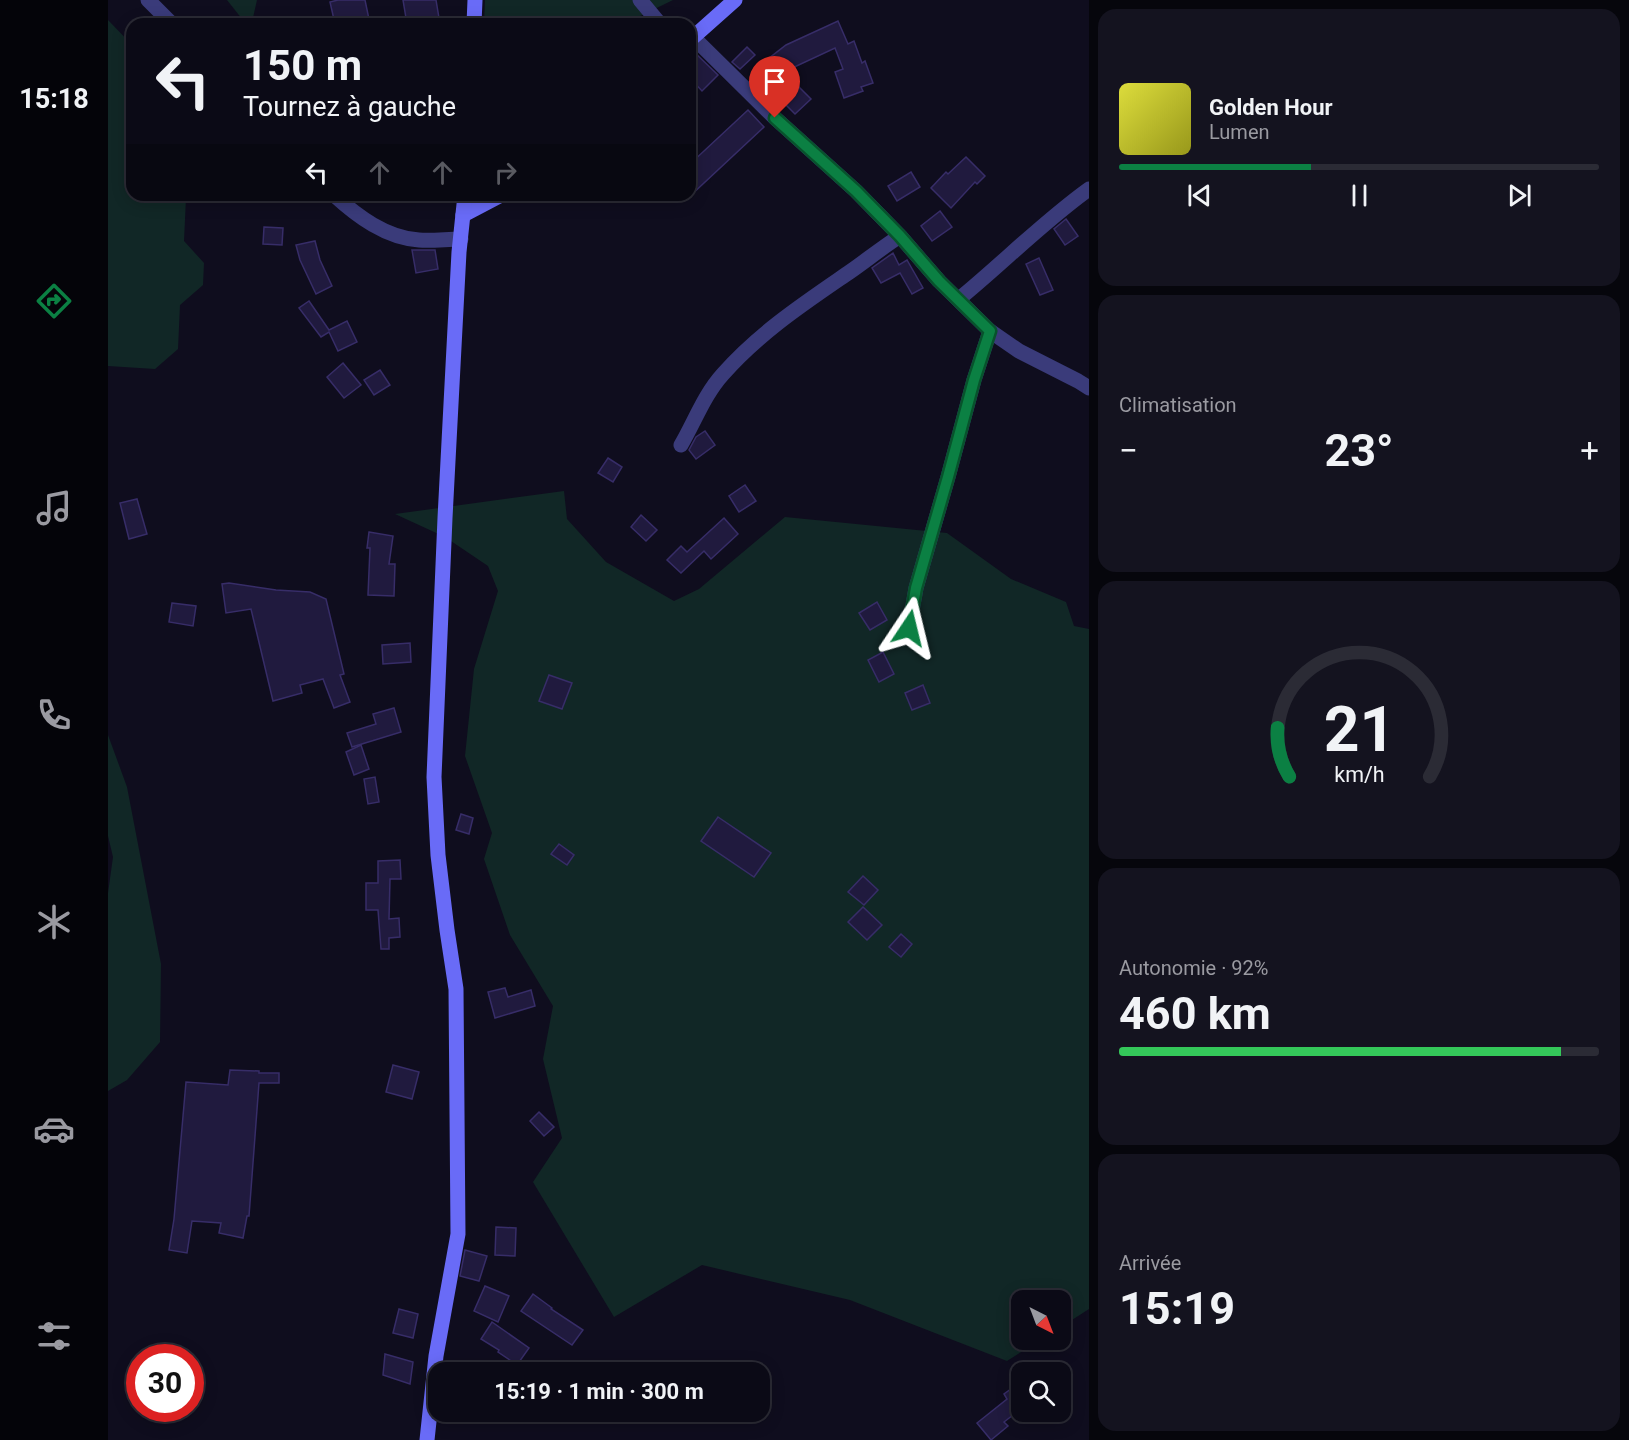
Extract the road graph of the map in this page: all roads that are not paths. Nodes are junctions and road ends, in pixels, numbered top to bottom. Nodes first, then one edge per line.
1 (148, 0) edge
2 (475, 0) edge
3 (640, 0) edge
4 (735, 0) edge
5 (166, 18) edge
6 (474, 18) edge
7 (655, 18) edge
8 (696, 34) edge
9 (696, 42) edge
10 (1089, 189) edge
11 (340, 201) edge
12 (465, 201) edge
13 (492, 201) edge
14 (464, 215) junction
15 (900, 236) junction
16 (461, 239) junction
17 (959, 299) junction
18 (990, 331) junction
19 (1089, 388) edge
20 (681, 445) dead end
21 (909, 628) dead end
22 (427, 1440) edge

1 - 5 street
2 - 6 street
3 - 7 street
4 - 8 street
9 - 15 street
10 - 17 street
11 - 16 street
12 - 14 street
13 - 14 street
14 - 16 street
15 - 17 street
15 - 20 street
16 - 22 street
17 - 18 street
18 - 19 street
18 - 21 street

